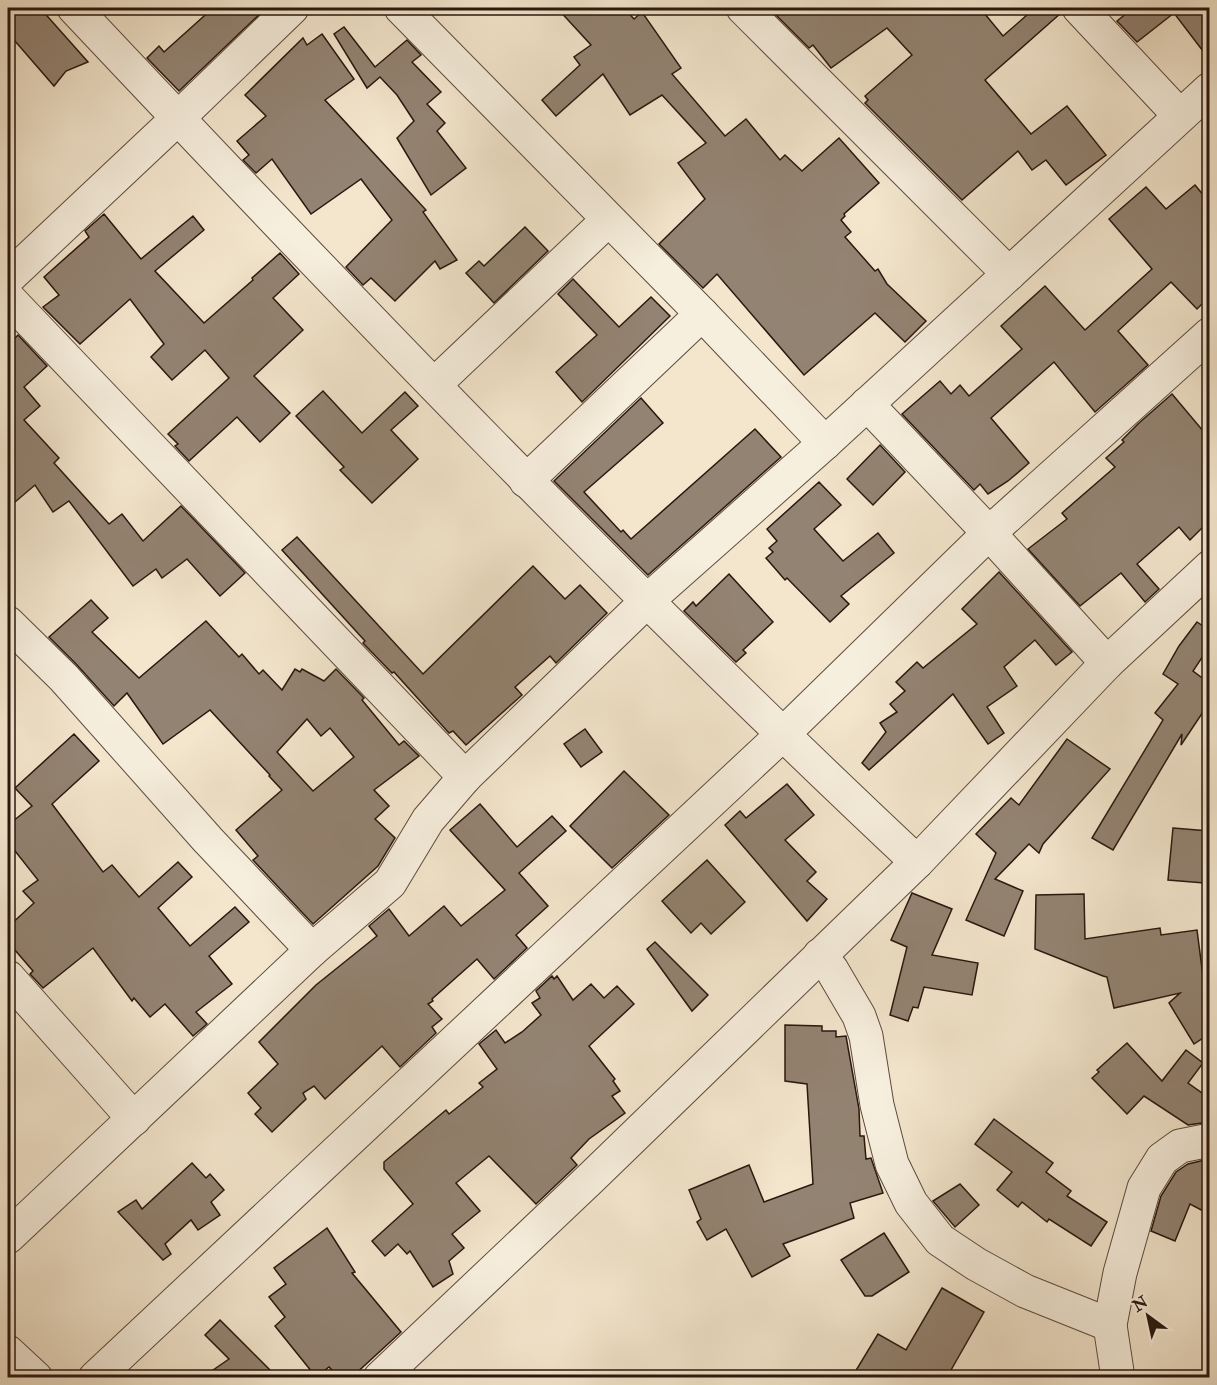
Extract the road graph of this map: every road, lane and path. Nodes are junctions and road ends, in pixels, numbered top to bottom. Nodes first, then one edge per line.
1 (74, 8) edge
2 (292, 8) edge
3 (401, 8) edge
4 (743, 8) edge
5 (1079, 8) edge
6 (1209, 89) edge
7 (1180, 116) junction
8 (178, 118) junction
9 (608, 220) junction
10 (1009, 274) junction
11 (8, 279) edge
12 (702, 314) junction
13 (1209, 334) edge
14 (434, 386) junction
15 (867, 404) junction
16 (825, 443) junction
17 (526, 481) junction
18 (989, 533) junction
19 (1209, 567) edge
20 (648, 600) junction
21 (8, 622) edge
22 (1107, 663) junction
23 (782, 735) junction
24 (465, 777) junction
25 (917, 862) junction
26 (312, 950) junction
27 (820, 955) junction
28 (8, 977) edge
29 (134, 1119) junction
30 (1209, 1140) edge
31 (8, 1237) edge
32 (1110, 1325) junction
33 (8, 1352) edge
34 (36, 1377) edge
35 (95, 1377) edge
36 (380, 1377) edge
37 (1118, 1377) edge

1 - 8 street
2 - 8 street
3 - 9 street
4 - 10 street
5 - 7 street
6 - 7 street
7 - 10 street
8 - 11 street
8 - 14 street
9 - 12 street
9 - 14 street
10 - 15 street
11 - 24 street
12 - 16 street
12 - 17 street
13 - 18 street
14 - 17 street
15 - 16 street
15 - 18 street
16 - 20 street
17 - 20 street
18 - 22 street
18 - 23 street
19 - 22 street
20 - 23 street
20 - 24 street
21 - 26 street
22 - 25 street
23 - 25 street
23 - 35 street
24 - 26 street
25 - 27 street
26 - 29 street
27 - 32 street
27 - 36 street
28 - 29 street
29 - 31 street
30 - 32 street
32 - 37 street
33 - 34 street

